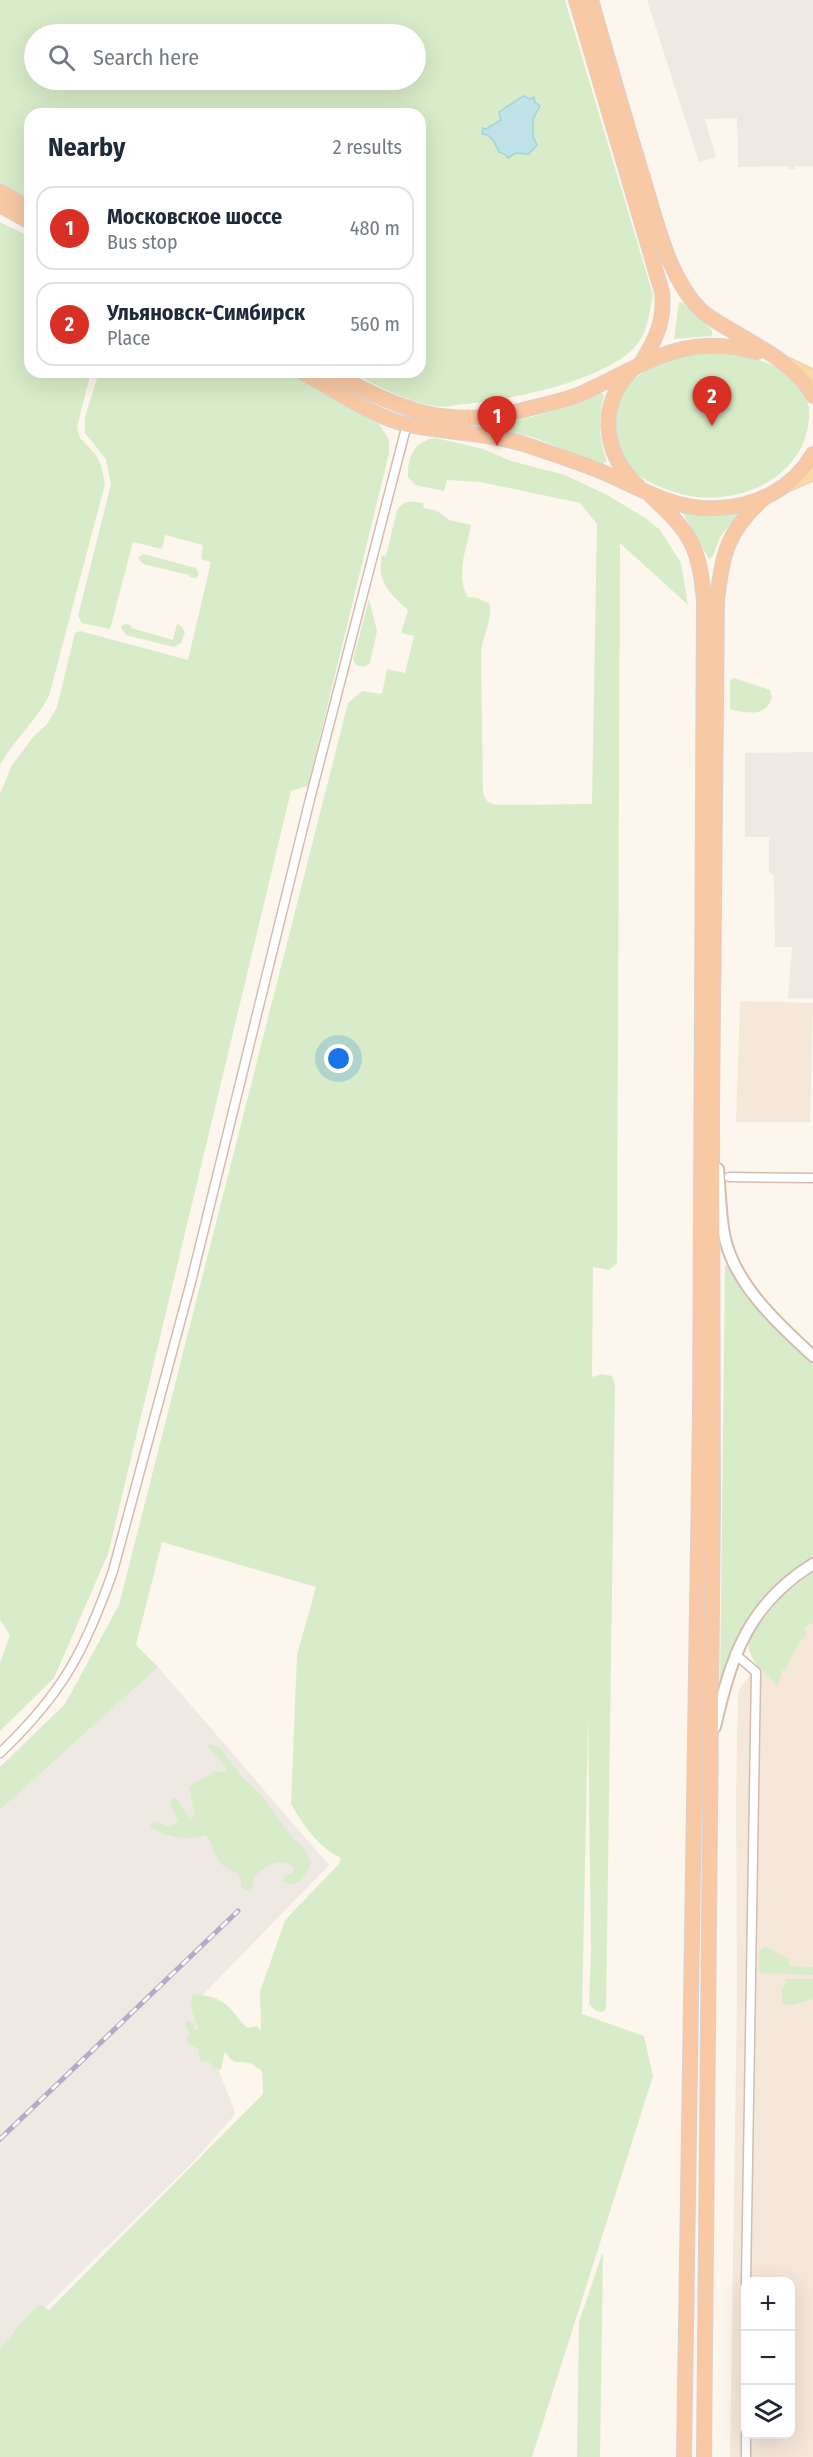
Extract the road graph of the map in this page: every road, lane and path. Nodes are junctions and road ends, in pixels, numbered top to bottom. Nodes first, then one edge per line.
1 (576, 0) edge
2 (591, 0) edge
3 (0, 192) edge
4 (0, 205) edge
5 (24, 205) edge
6 (24, 219) edge
7 (777, 359) junction
8 (638, 365) junction
9 (813, 377) edge
10 (313, 378) edge
11 (342, 378) edge
12 (813, 396) edge
13 (406, 424) junction
14 (813, 454) edge
15 (813, 473) edge
16 (788, 484) junction
17 (647, 494) junction
18 (765, 497) junction
19 (708, 893) junction
20 (712, 1109) junction
21 (729, 1177) dead end
22 (813, 1178) edge
23 (813, 1356) edge
24 (813, 1564) edge
25 (735, 1654) junction
26 (710, 1748) junction
27 (0, 1754) edge
28 (746, 2277) edge
29 (746, 2439) edge
30 (684, 2457) edge
31 (704, 2457) edge
32 (746, 2457) edge

1 - 8 highway
2 - 7 highway
3 - 5 highway
4 - 6 highway
7 - 8 highway
7 - 9 main road
7 - 12 highway
8 - 11 highway
8 - 17 highway
10 - 13 highway
13 - 17 highway
13 - 27 street
14 - 16 highway
15 - 16 main road
16 - 18 highway
17 - 18 highway
17 - 19 highway
18 - 19 highway
19 - 20 highway
19 - 30 highway
20 - 23 street
20 - 26 highway
21 - 22 street
24 - 25 street
25 - 26 street
25 - 28 street
26 - 31 highway
29 - 32 street

